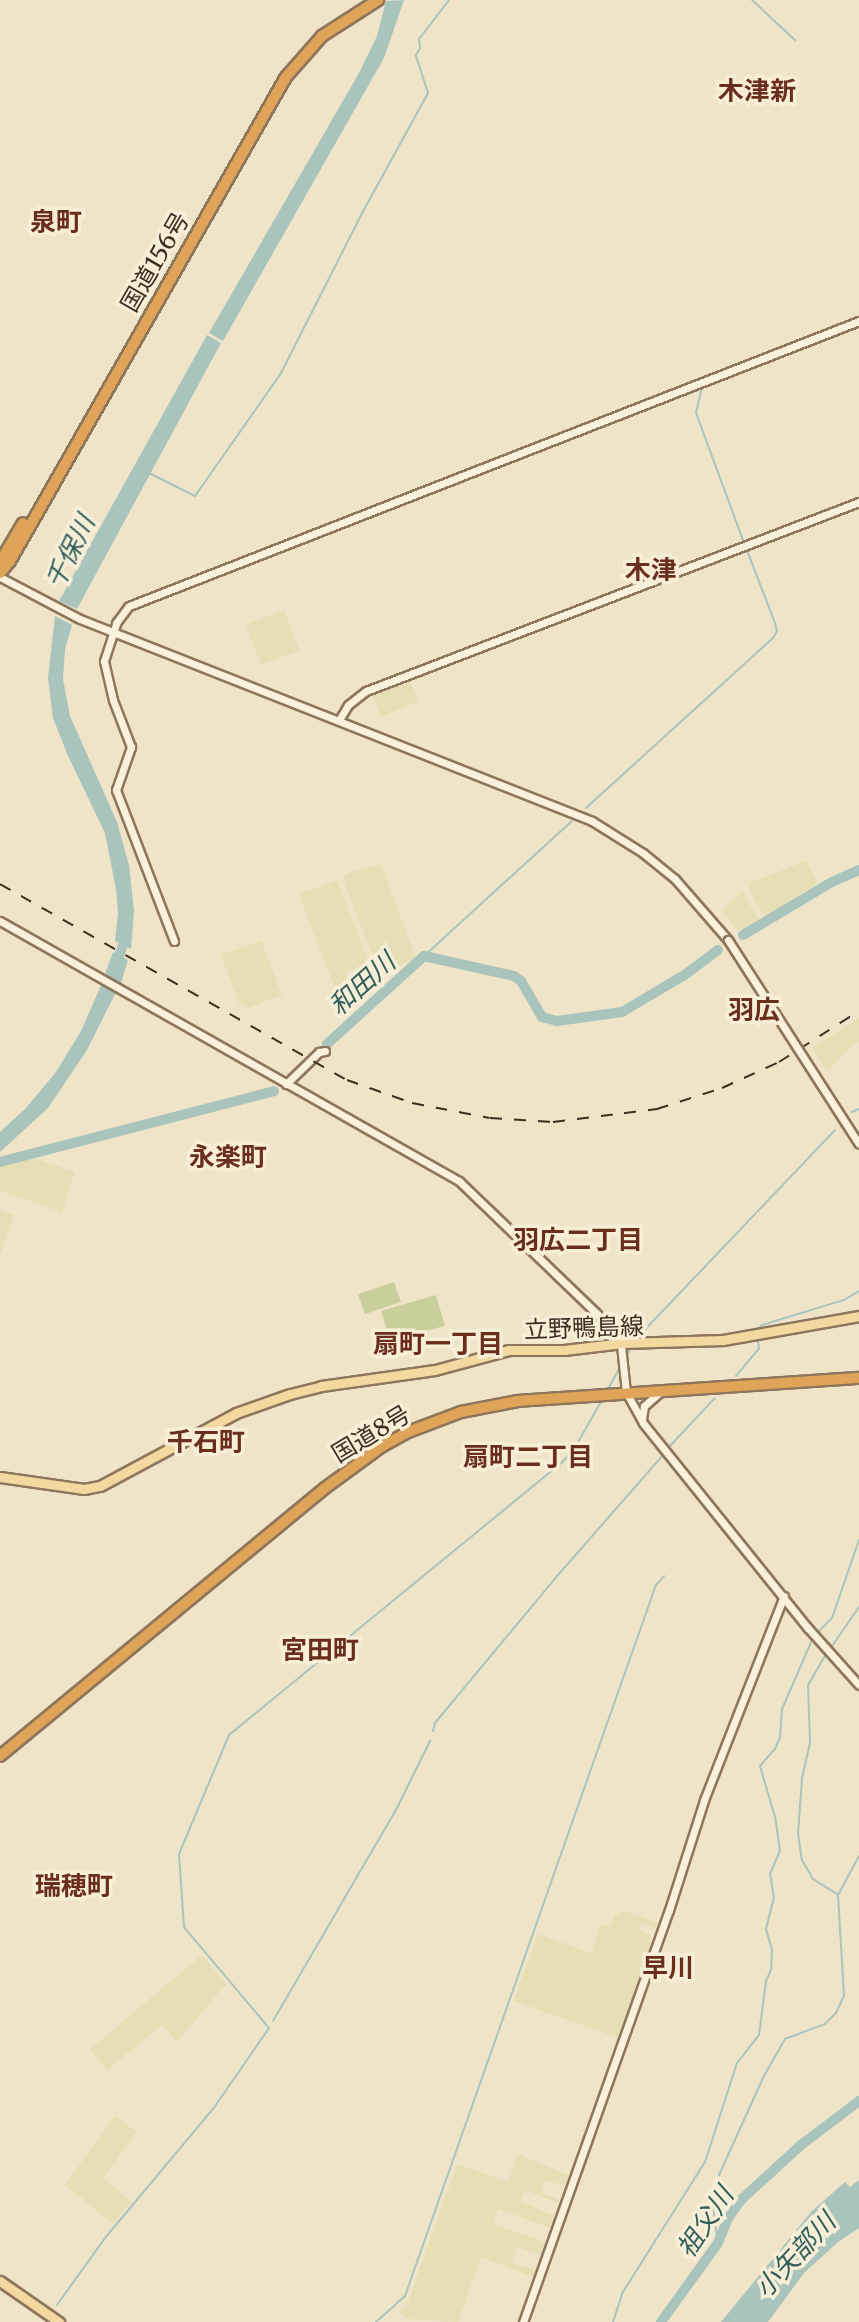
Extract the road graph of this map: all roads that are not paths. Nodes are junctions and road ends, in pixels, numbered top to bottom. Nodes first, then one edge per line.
1 (367, 0) edge
2 (378, 0) edge
3 (859, 321) edge
4 (859, 502) edge
5 (0, 562) edge
6 (0, 575) edge
7 (113, 632) junction
8 (338, 720) junction
9 (0, 921) edge
10 (174, 941) dead end
11 (325, 1051) dead end
12 (286, 1084) junction
13 (859, 1143) edge
14 (859, 1316) edge
15 (623, 1343) junction
16 (859, 1378) edge
17 (665, 1390) junction
18 (626, 1392) junction
19 (643, 1423) junction
20 (0, 1477) edge
21 (783, 1596) junction
22 (859, 1685) edge
23 (0, 1756) edge
24 (0, 2281) edge
25 (59, 2322) edge
26 (523, 2322) edge

1 - 5 highway, 国道156号
2 - 6 highway, 国道156号
3 - 7 street
4 - 8 street
6 - 7 street
7 - 8 street
7 - 10 street
8 - 13 street, bridge
9 - 12 street
11 - 12 street
12 - 15 street
14 - 15 main road, 立野鴨島線
15 - 18 street
15 - 20 main road, 立野鴨島線
16 - 17 highway, 国道8号
17 - 18 highway, 国道8号
17 - 19 street
18 - 19 street
18 - 23 highway, 国道8号
19 - 21 street
21 - 22 street
21 - 26 street
24 - 25 main road

